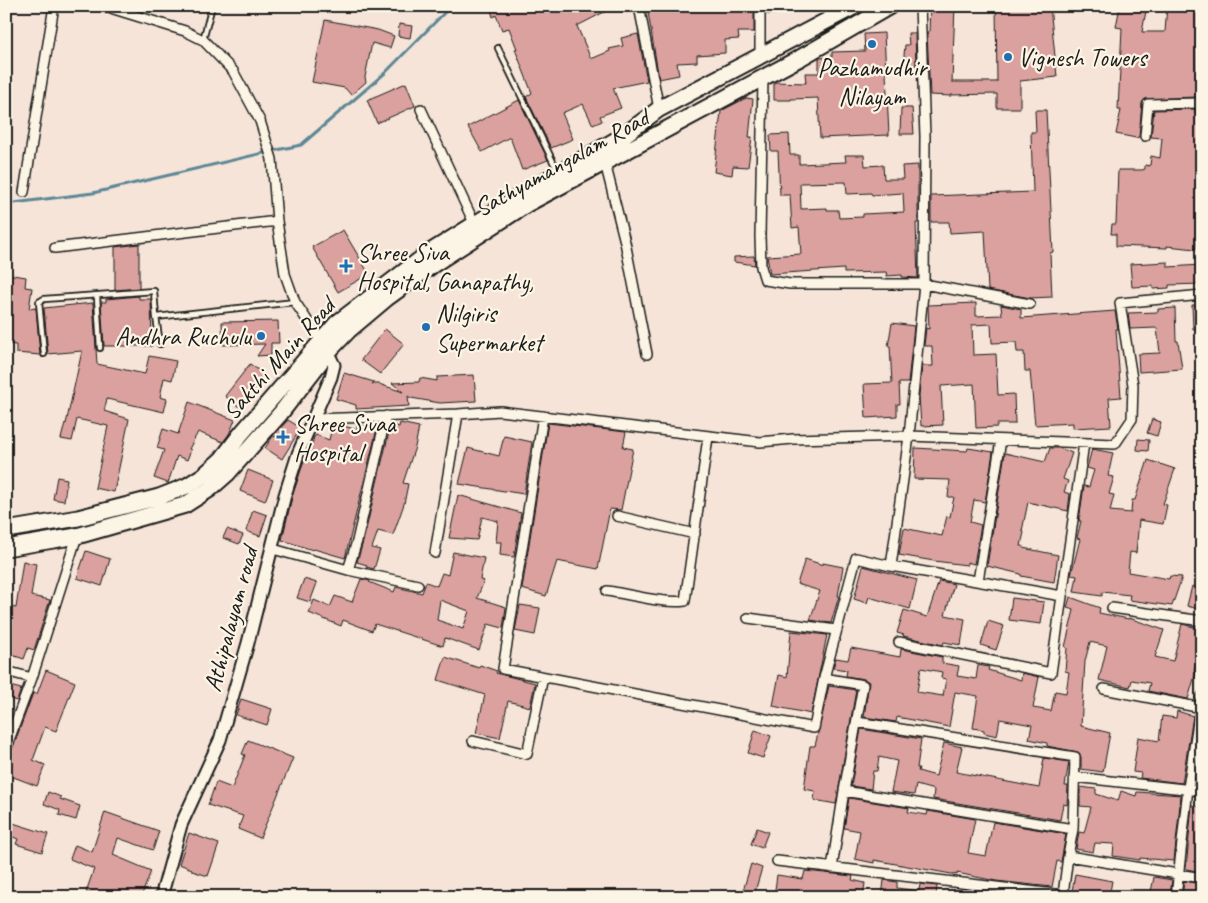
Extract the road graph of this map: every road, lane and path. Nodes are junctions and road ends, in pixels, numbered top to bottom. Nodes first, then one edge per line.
1 (54, 6) edge
2 (104, 6) edge
3 (212, 6) edge
4 (639, 6) edge
5 (760, 6) edge
6 (855, 6) edge
7 (890, 6) edge
8 (920, 6) edge
9 (120, 8) edge
10 (203, 40) junction
11 (498, 48) dead end
12 (760, 55) junction
13 (763, 78) junction
14 (1202, 103) edge
15 (421, 109) dead end
16 (659, 109) junction
17 (1145, 136) dead end
18 (605, 163) junction
19 (559, 173) junction
20 (24, 192) dead end
21 (277, 221) junction
22 (475, 224) junction
23 (55, 248) dead end
24 (924, 284) junction
25 (1202, 295) edge
26 (97, 296) junction
27 (295, 302) junction
28 (1030, 304) dead end
29 (156, 317) junction
30 (160, 344) dead end
31 (324, 346) junction
32 (100, 348) dead end
33 (44, 354) dead end
34 (647, 354) dead end
35 (458, 414) junction
36 (386, 416) junction
37 (544, 416) junction
38 (314, 419) junction
39 (910, 436) junction
40 (708, 437) junction
41 (1001, 440) junction
42 (1084, 443) junction
43 (617, 516) dead end
44 (6, 530) edge
45 (695, 534) junction
46 (77, 536) junction
47 (6, 548) edge
48 (273, 549) junction
49 (435, 552) dead end
50 (892, 566) junction
51 (348, 570) junction
52 (978, 582) junction
53 (418, 585) dead end
54 (607, 591) dead end
55 (1062, 596) junction
56 (1112, 608) dead end
57 (748, 618) dead end
58 (1202, 621) edge
59 (836, 630) junction
60 (899, 642) dead end
61 (6, 671) edge
62 (543, 677) junction
63 (32, 678) junction
64 (824, 678) junction
65 (1104, 689) dead end
66 (1202, 696) edge
67 (1201, 708) edge
68 (857, 722) junction
69 (473, 741) dead end
70 (6, 748) edge
71 (1074, 777) junction
72 (1188, 788) junction
73 (844, 791) junction
74 (1202, 791) edge
75 (1073, 829) junction
76 (1068, 856) junction
77 (778, 861) dead end
78 (832, 868) junction
79 (1178, 875) junction
80 (1202, 878) edge
81 (1063, 896) edge
82 (161, 897) edge
83 (1176, 897) edge

1 - 20 street
2 - 9 street
3 - 10 lane
4 - 16 street
5 - 12 street
6 - 12 highway, Sakthi Main Road
7 - 13 highway, Sathyamangalam Road
8 - 24 street
9 - 10 street
10 - 21 street
11 - 19 lane
12 - 16 highway, Sakthi Main Road
13 - 18 highway, Sathyamangalam Road
13 - 24 street
14 - 17 street
15 - 22 street
16 - 19 highway, Sakthi Main Road
18 - 31 highway, Sathyamangalam Road
18 - 34 street
19 - 22 highway, Sakthi Main Road
21 - 23 street
21 - 27 street
22 - 31 highway, Sakthi Main Road
24 - 28 street
24 - 39 street
25 - 42 street
26 - 29 lane
26 - 32 lane
26 - 33 lane
27 - 29 lane
27 - 31 street
29 - 30 lane
31 - 38 street, Athipalayam road
31 - 44 highway, Sakthi Main Road
31 - 46 highway, Sathyamangalam Road
35 - 36 street
35 - 37 street
35 - 49 street
36 - 38 street
36 - 51 street
37 - 40 street
37 - 62 street
38 - 48 street, Athipalayam road
39 - 40 street
39 - 41 street
39 - 50 street
40 - 45 street
41 - 42 street
41 - 52 street
42 - 55 street
43 - 45 street
45 - 54 street
46 - 47 highway, Sathyamangalam Road
46 - 63 street
48 - 51 street
48 - 82 street, Athipalayam road
50 - 52 street
50 - 59 street
51 - 53 street
52 - 55 street
55 - 60 street
56 - 58 street
57 - 59 street
59 - 64 street
61 - 63 street
62 - 64 street
62 - 69 street
63 - 70 street
64 - 68 street
65 - 67 street
66 - 67 street
67 - 72 street
68 - 71 street
68 - 73 street
71 - 72 street
71 - 75 street
72 - 74 street
72 - 79 street
73 - 75 street
73 - 78 street
75 - 76 street
76 - 79 street
76 - 81 street
77 - 78 street
78 - 81 street
79 - 80 street
79 - 83 street

